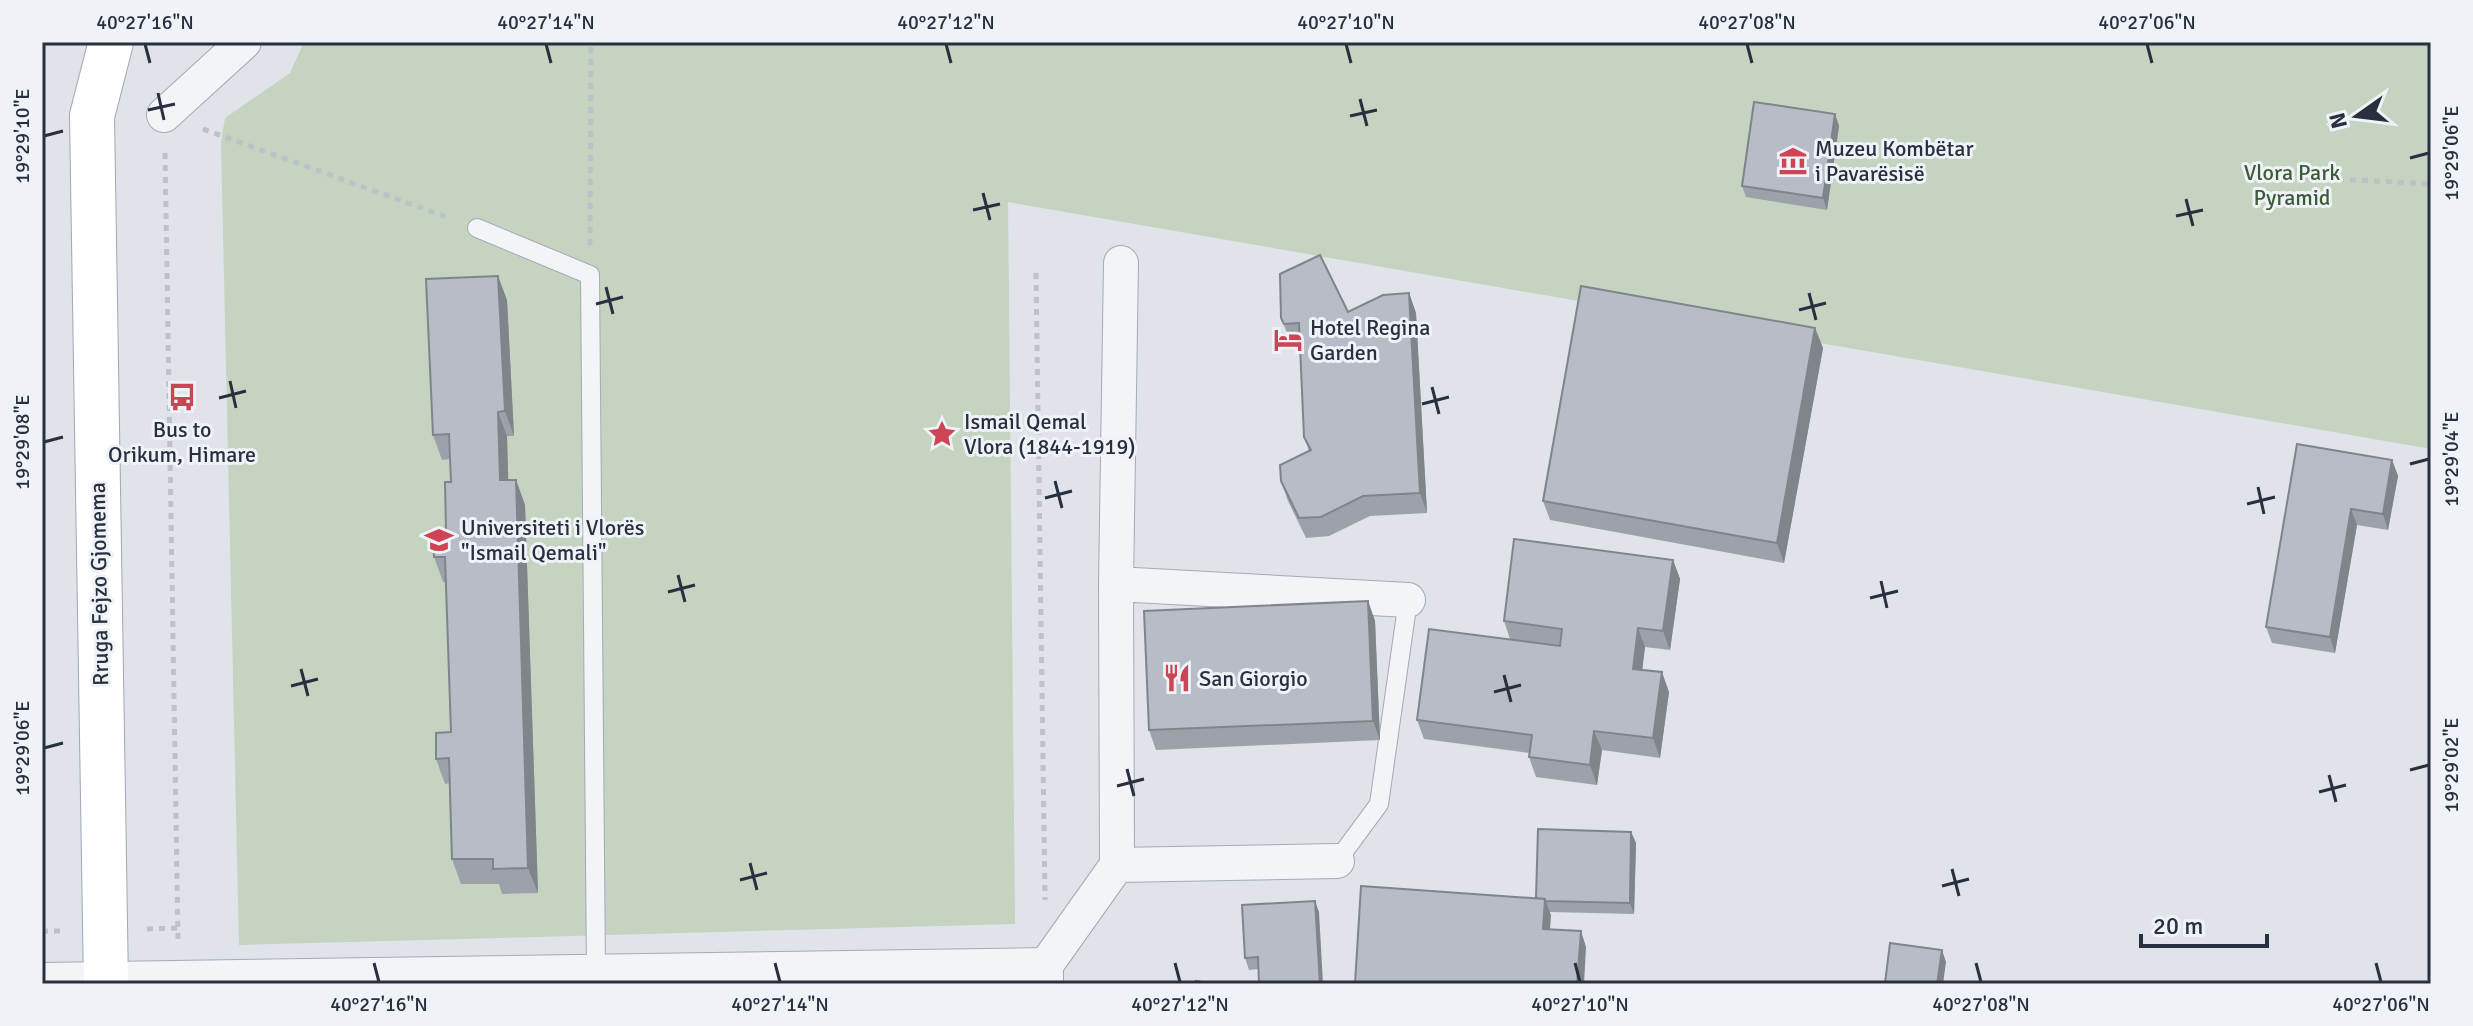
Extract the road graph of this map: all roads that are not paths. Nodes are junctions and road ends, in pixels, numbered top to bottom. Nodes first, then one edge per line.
1 (111, 42) edge
2 (244, 42) edge
3 (164, 115) road end
4 (477, 228) road end
5 (1121, 263) dead end
6 (1116, 584) junction
7 (1408, 600) joint
8 (1337, 861) joint
9 (1117, 865) junction
10 (1046, 975) edge
11 (596, 978) edge
12 (42, 980) edge
13 (106, 981) edge

1 - 13 main road, Rruga Fejzo Gjomema
2 - 3 street
4 - 11 lane
5 - 6 street
6 - 7 street
6 - 9 street
7 - 8 lane
8 - 9 street
9 - 10 street
10 - 11 street
11 - 13 street
12 - 13 street

